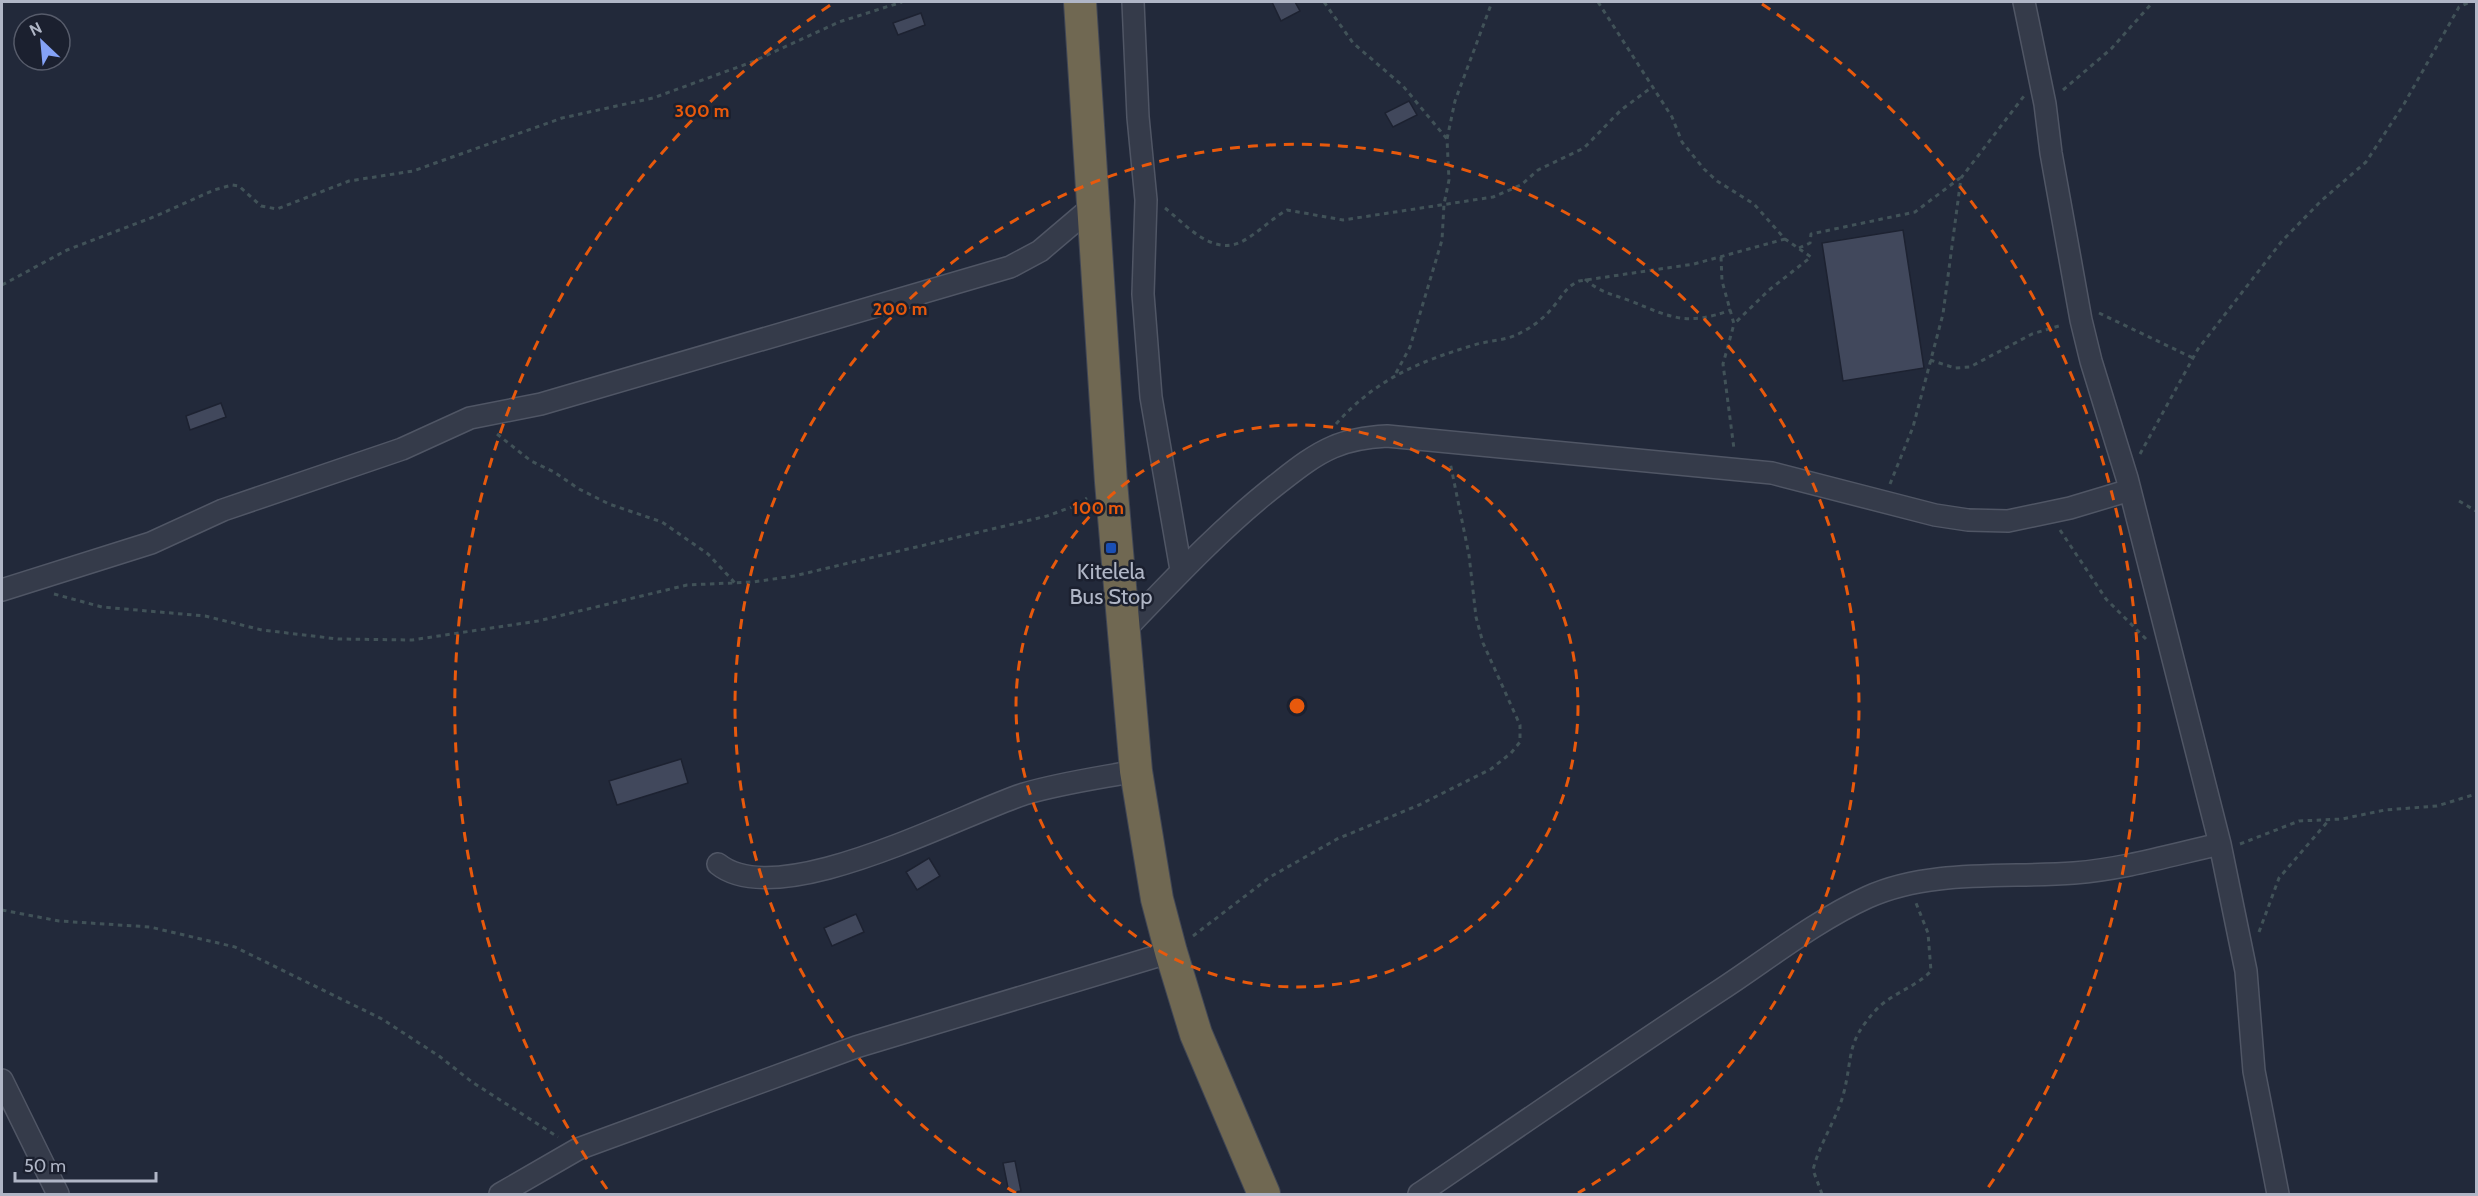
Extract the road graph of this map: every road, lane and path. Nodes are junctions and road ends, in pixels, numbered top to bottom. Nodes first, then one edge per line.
1 (902, 2) edge
2 (1080, 2) edge
3 (1133, 2) edge
4 (1324, 2) edge
5 (1492, 2) edge
6 (1598, 2) edge
7 (2024, 2) edge
8 (2153, 2) edge
9 (2470, 2) edge
10 (1652, 87) junction
11 (2043, 96) junction
12 (1447, 139) junction
13 (1960, 178) junction
14 (1145, 192) junction
15 (1444, 204) junction
16 (1093, 206) junction
17 (1785, 239) junction
18 (1799, 248) junction
19 (1721, 257) junction
20 (1585, 279) junction
21 (2, 285) edge
22 (1731, 310) junction
23 (2079, 312) junction
24 (1734, 324) junction
25 (2193, 357) junction
26 (1930, 360) junction
27 (1396, 374) junction
28 (470, 418) junction
29 (1332, 429) dead end
30 (1446, 443) junction
31 (1736, 470) junction
32 (1112, 482) junction
33 (2129, 484) junction
34 (2459, 501) dead end
35 (1882, 502) junction
36 (2476, 512) edge
37 (2038, 515) junction
38 (1181, 570) junction
39 (735, 583) junction
40 (2, 590) edge
41 (49, 593) dead end
42 (1123, 632) junction
43 (2174, 664) junction
44 (1136, 771) junction
45 (2476, 794) edge
46 (2330, 819) junction
47 (2221, 848) junction
48 (718, 864) dead end
49 (1909, 884) junction
50 (2, 910) edge
51 (1171, 952) junction
52 (2246, 971) junction
53 (2, 1080) edge
54 (578, 1149) junction
55 (58, 1194) edge
56 (500, 1194) edge
57 (1264, 1194) edge
58 (1419, 1194) edge
59 (1822, 1194) edge
60 (2278, 1194) edge

1 - 21 path
2 - 16 highway
3 - 14 street
4 - 12 path
5 - 12 path
6 - 10 path
7 - 11 street
8 - 11 path
9 - 25 path
10 - 15 path
10 - 17 path
11 - 13 path
11 - 23 street
12 - 15 path
13 - 18 path
13 - 26 path
14 - 15 path
14 - 38 street
15 - 27 path
16 - 28 street
16 - 32 highway
17 - 18 path
17 - 19 path
18 - 24 path
19 - 20 path
19 - 22 path
20 - 22 path
20 - 27 path
22 - 24 path
23 - 25 path
23 - 26 path
23 - 33 street
24 - 31 path
25 - 33 path
26 - 35 path
27 - 29 path
28 - 39 path
28 - 40 street
30 - 31 street
30 - 38 street
30 - 51 path
31 - 35 street
32 - 39 path
32 - 42 highway
33 - 37 street
33 - 43 street
34 - 36 path
35 - 37 street
37 - 43 path
38 - 42 street
39 - 41 path
42 - 44 highway
43 - 47 street
44 - 48 street
44 - 51 highway
45 - 46 path
46 - 47 path
46 - 52 path
47 - 49 street
47 - 52 street
49 - 58 street
49 - 59 path
50 - 54 path
51 - 54 street
51 - 57 highway
52 - 60 street
53 - 55 street
54 - 56 street

